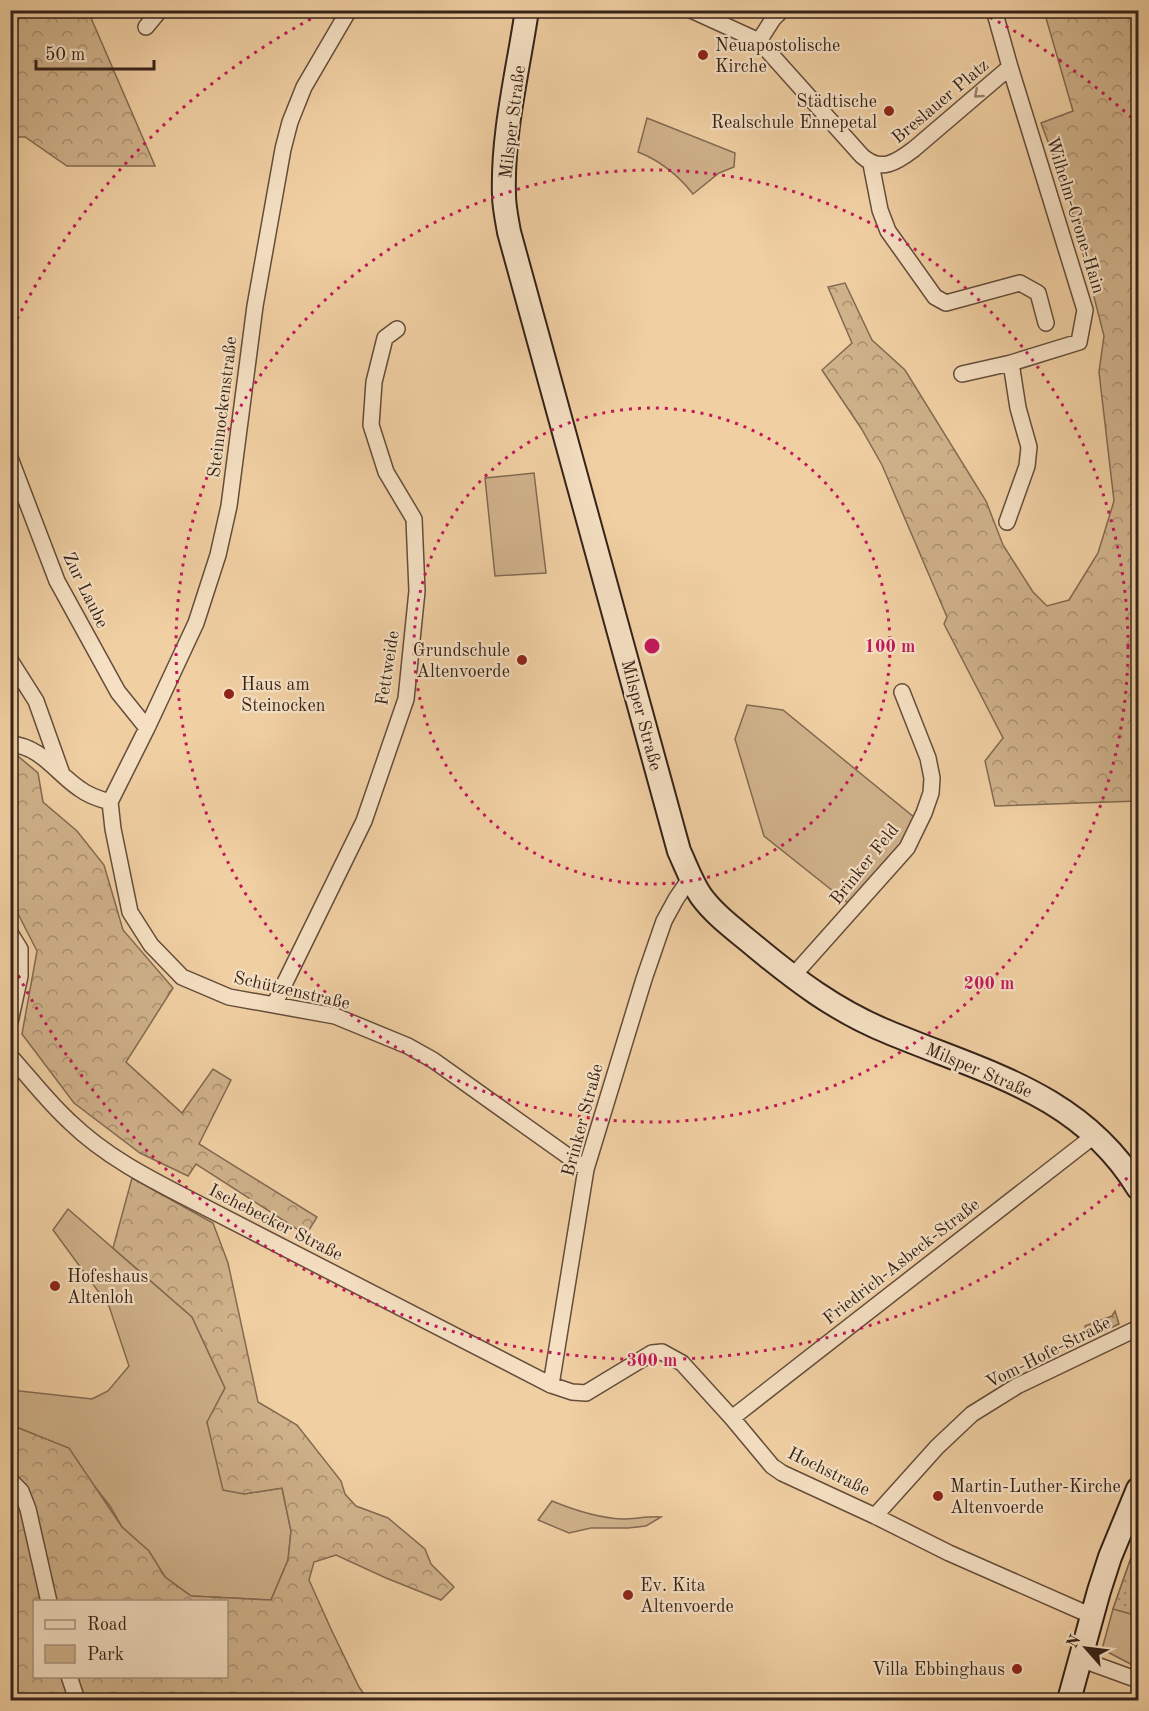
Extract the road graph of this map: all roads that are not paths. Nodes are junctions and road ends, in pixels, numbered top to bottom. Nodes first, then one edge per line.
1 (160, 10) edge
2 (349, 10) edge
3 (527, 10) edge
4 (692, 10) edge
5 (782, 10) edge
6 (994, 10) edge
7 (146, 27) dead end
8 (759, 41) junction
9 (1010, 67) junction
10 (871, 164) junction
11 (1046, 323) dead end
12 (397, 329) dead end
13 (1011, 363) junction
14 (962, 374) dead end
15 (10, 458) edge
16 (1007, 522) dead end
17 (10, 660) edge
18 (902, 692) dead end
19 (147, 728) junction
20 (10, 744) edge
21 (62, 774) junction
22 (110, 802) junction
23 (691, 877) junction
24 (10, 933) edge
25 (792, 978) junction
26 (274, 1005) junction
27 (10, 1022) edge
28 (10, 1056) edge
29 (1095, 1135) junction
30 (586, 1168) junction
31 (1138, 1188) edge
32 (1138, 1328) edge
33 (551, 1385) junction
34 (732, 1418) junction
35 (10, 1480) edge
36 (1138, 1489) edge
37 (875, 1516) junction
38 (49, 1600) edge
39 (1092, 1616) junction
40 (1080, 1659) junction
41 (69, 1678) edge
42 (1138, 1680) edge
43 (77, 1701) edge
44 (1069, 1701) edge

1 - 7 street
2 - 19 street, Steinnockenstraße
3 - 23 street, Milsper Straße
4 - 8 street
5 - 8 street
6 - 9 street, Breslauer Platz
8 - 10 street
9 -> 10 street, Breslauer Platz
9 - 13 street, Wilhelm-Crone-Hain
10 - 11 street
12 - 26 street, Fettweide
13 - 14 street, Wilhelm-Crone-Hain
13 - 16 street
15 - 19 street, Zur Laube
17 - 21 street
18 - 25 street, Brinker Feld
19 - 22 street, Steinnockenstraße
20 - 21 street
21 - 22 street
22 - 26 street, Schützenstraße
23 - 25 street, Milsper Straße
23 - 30 street, Brinker Straße
24 - 27 street
25 - 29 street, Milsper Straße
26 - 30 street, Schützenstraße
28 - 33 street, Ischebecker Straße
29 - 31 street, Milsper Straße
29 - 34 street, Friedrich-Asbeck-Straße
30 - 33 street, Brinker Straße
32 - 37 street, Vom-Hofe-Straße
33 - 34 street, Hochstraße
34 - 37 street, Hochstraße
35 - 38 street
36 - 39 street
37 - 39 street, Hochstraße
39 - 40 street
40 - 42 street
40 - 44 street
41 - 43 street

